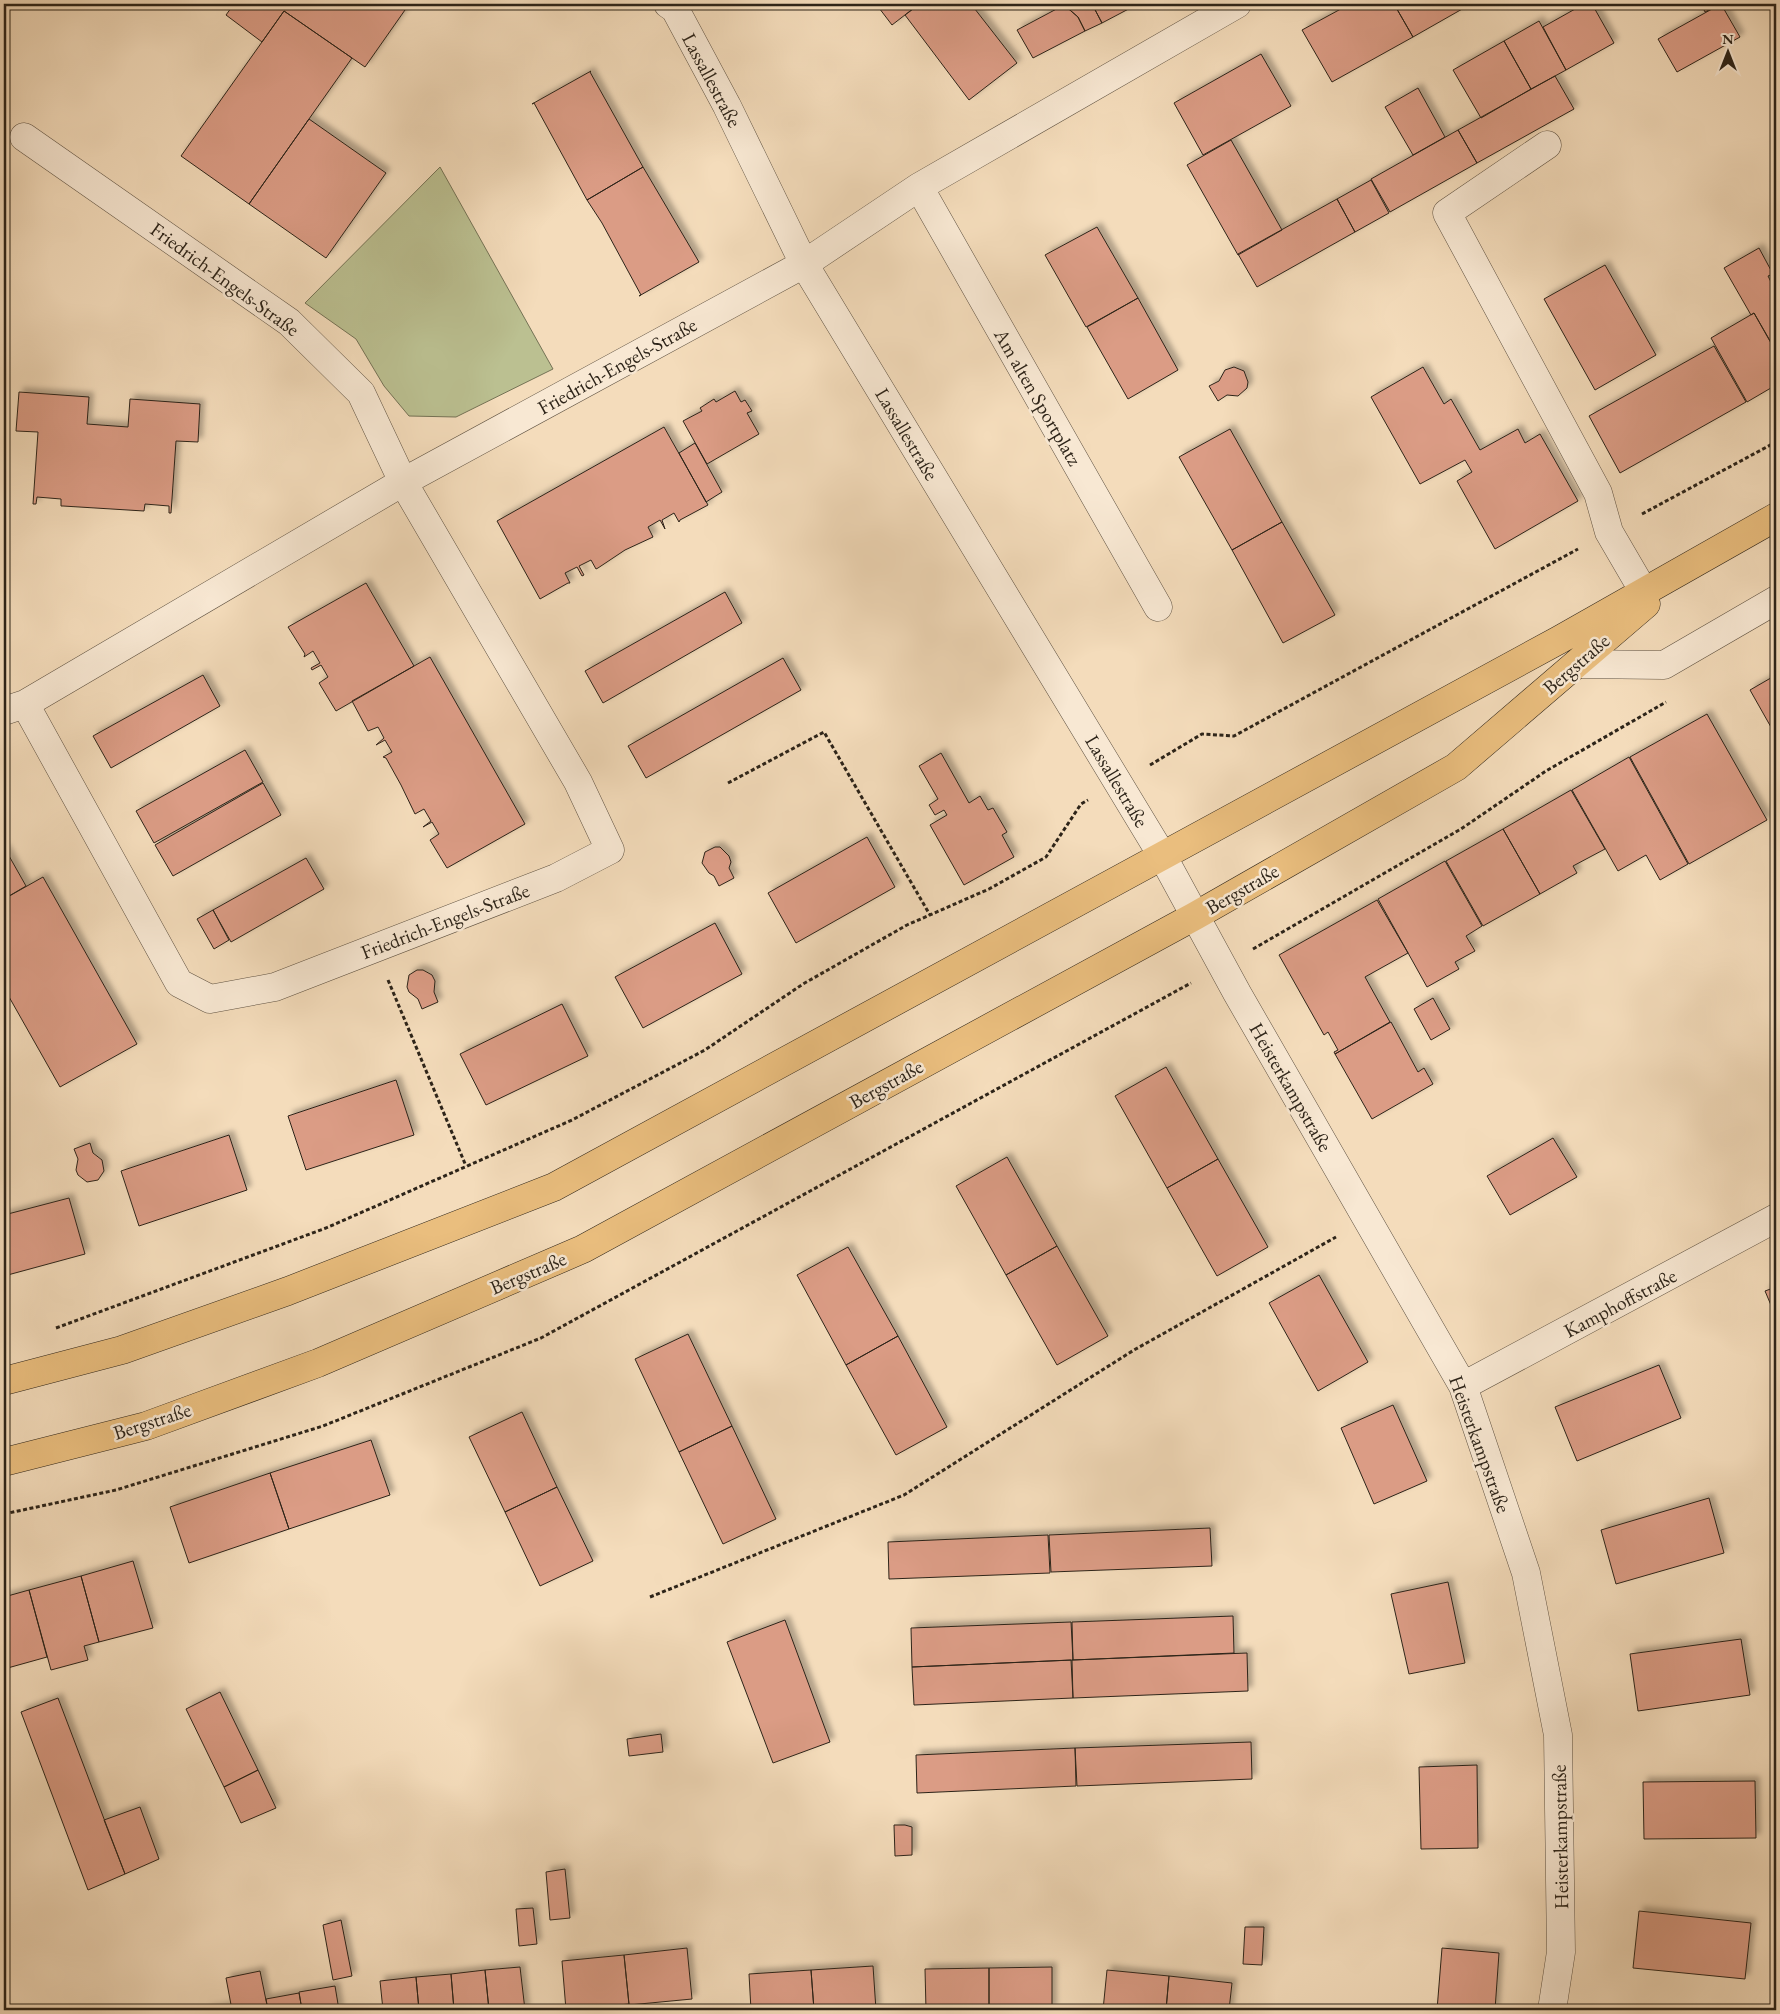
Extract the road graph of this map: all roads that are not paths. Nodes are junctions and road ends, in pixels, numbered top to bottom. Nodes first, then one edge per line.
1 (1237, 4) edge
2 (674, 6) edge
3 (24, 137) dead end
4 (1547, 145) dead end
5 (918, 187) junction
6 (804, 264) junction
7 (403, 482) junction
8 (1776, 517) edge
9 (1693, 564) junction
10 (1644, 592) junction
11 (1776, 600) edge
12 (1158, 607) dead end
13 (1577, 664) junction
14 (14, 707) edge
15 (1163, 857) junction
16 (1195, 916) junction
17 (1776, 1218) edge
18 (4, 1381) edge
19 (1463, 1386) junction
20 (4, 1462) edge
21 (1552, 2010) edge

1 - 5 street
2 - 6 street, Lassallestraße
3 - 7 street, Friedrich-Engels-Straße
4 - 10 street
5 - 6 street
5 - 12 street, Am alten Sportplatz
6 - 7 street, Friedrich-Engels-Straße
6 - 15 street, Lassallestraße
7 - 14 street, Friedrich-Engels-Straße
7 - 14 street, Friedrich-Engels-Straße
8 - 9 main road, Bergstraße
9 - 10 main road, Bergstraße
9 - 13 main road, Bergstraße
10 - 15 main road, Bergstraße
11 - 13 street
13 - 16 main road, Bergstraße
15 - 16 street, Heisterkampstraße
15 - 18 main road, Bergstraße
16 - 19 street, Heisterkampstraße
16 - 20 main road, Bergstraße
17 - 19 street, Kamphoffstraße
19 - 21 street, Heisterkampstraße

